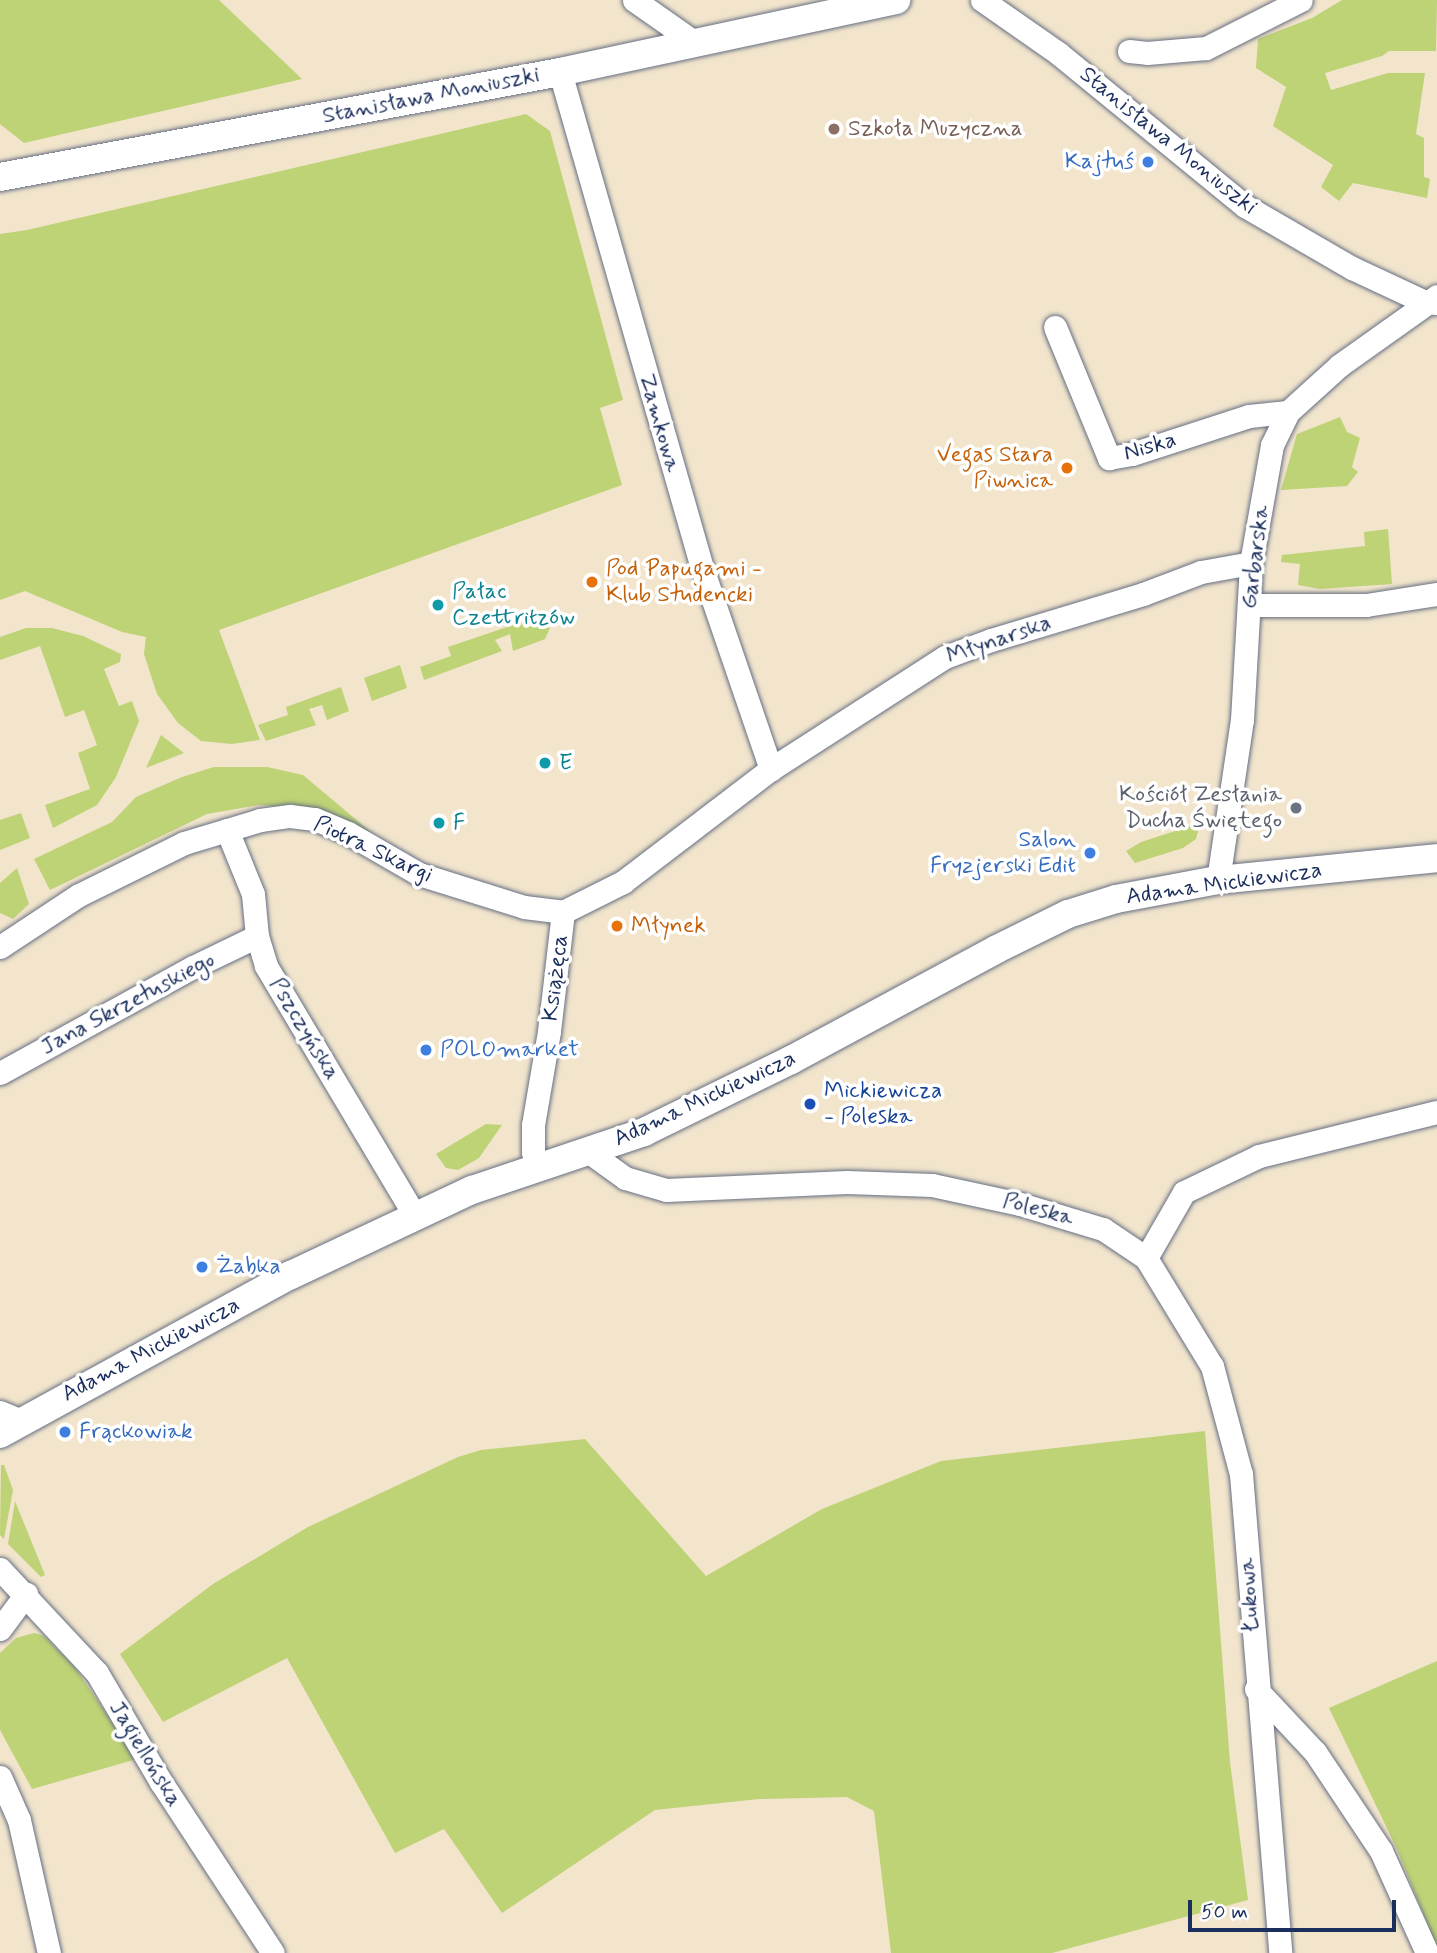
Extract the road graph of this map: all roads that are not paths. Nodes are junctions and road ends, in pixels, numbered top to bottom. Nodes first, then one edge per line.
1 (634, 0) edge
2 (896, 0) edge
3 (982, 0) edge
4 (1301, 0) edge
5 (694, 42) junction
6 (1129, 51) dead end
7 (560, 72) junction
8 (0, 177) edge
9 (1433, 300) edge
10 (1055, 327) dead end
11 (1288, 412) junction
12 (1251, 563) junction
13 (1437, 594) edge
14 (1249, 605) junction
15 (771, 769) junction
16 (227, 830) junction
17 (1437, 858) edge
18 (1218, 880) junction
19 (563, 912) junction
20 (257, 936) junction
21 (0, 947) edge
22 (0, 1073) edge
23 (1437, 1112) edge
24 (589, 1152) junction
25 (537, 1170) junction
26 (415, 1216) junction
27 (1146, 1258) junction
28 (6, 1422) edge
29 (0, 1569) edge
30 (26, 1594) junction
31 (0, 1629) edge
32 (1256, 1689) junction
33 (0, 1777) edge
34 (49, 1953) edge
35 (273, 1953) edge
36 (1280, 1953) edge
37 (1427, 1953) edge

1 - 5 street
2 - 5 street, Stanisława Moniuszki
3 - 9 street, Stanisława Moniuszki
4 - 6 street
5 - 7 street, Stanisława Moniuszki
7 - 8 street, Stanisława Moniuszki
7 - 15 street, Zamkowa
9 - 11 street, Garbarska
10 - 11 street, Niska
11 - 12 street, Garbarska
12 - 14 street, Garbarska
12 - 15 street, Młynarska
13 - 14 street
14 - 18 street, Garbarska
15 - 19 street, Książęca
16 - 19 street, Piotra Skargi
16 - 20 street, Pszczyńska
16 - 21 street, Piotra Skargi
17 - 18 street, Adama Mickiewicza
18 - 24 street, Adama Mickiewicza
19 - 25 street, Książęca
20 - 22 street, Jana Skrzetuskiego
20 - 26 street, Pszczyńska
23 - 27 street
24 - 25 street, Adama Mickiewicza
24 - 27 street, Poleska
25 - 26 street, Adama Mickiewicza
26 - 28 street, Adama Mickiewicza
27 - 32 street, Łukowa
29 - 30 street, Jagiellońska
30 - 31 street
30 - 35 street, Jagiellońska
32 - 36 street, Łukowa
32 - 37 street
33 - 34 street

